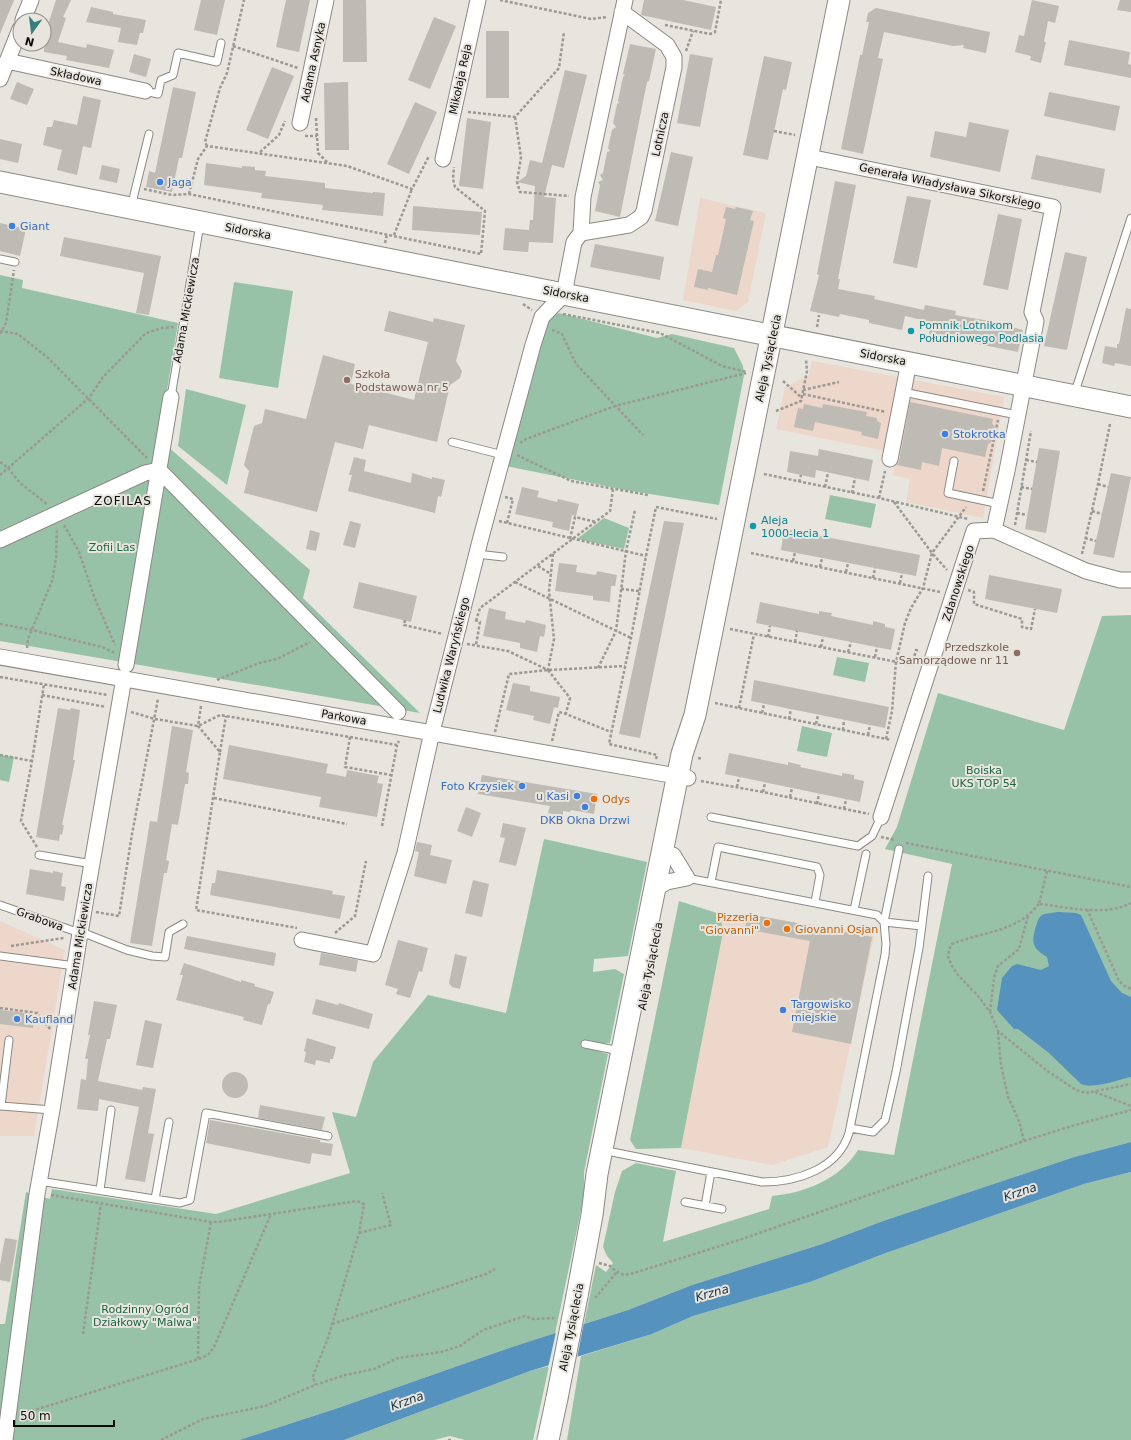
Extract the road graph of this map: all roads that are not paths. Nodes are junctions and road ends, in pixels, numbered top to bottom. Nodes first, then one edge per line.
1 (31, 0) edge
2 (326, 0) edge
3 (478, 0) edge
4 (839, 0) edge
5 (619, 10) edge
6 (26, 12) edge
7 (221, 43) road end
8 (12, 49) edge
9 (7, 61) junction
10 (0, 79) edge
11 (145, 91) joint
12 (300, 123) dead end
13 (148, 134) dead end
14 (809, 157) junction
15 (443, 158) road end
16 (0, 182) edge
17 (131, 208) junction
18 (1131, 218) edge
19 (201, 222) junction
20 (581, 233) junction
21 (0, 259) edge
22 (15, 262) road end
23 (561, 303) junction
24 (772, 335) junction
25 (909, 362) junction
26 (1023, 386) junction
27 (903, 392) junction
28 (1074, 396) junction
29 (171, 398) joint
30 (1131, 407) edge
31 (1017, 415) junction
32 (452, 442) dead end
33 (507, 453) junction
34 (890, 459) road end
35 (954, 461) dead end
36 (159, 470) junction
37 (1000, 504) junction
38 (994, 530) junction
39 (0, 540) edge
40 (477, 554) junction
41 (503, 557) dead end
42 (1131, 580) edge
43 (0, 657) edge
44 (126, 667) junction
45 (398, 712) dead end
46 (432, 732) junction
47 (689, 778) junction
48 (711, 817) dead end
49 (881, 817) joint
50 (901, 845) road end
51 (866, 854) dead end
52 (39, 855) road end
53 (673, 855) junction
54 (92, 864) junction
55 (928, 876) dead end
56 (687, 878) junction
57 (710, 882) junction
58 (661, 885) junction
59 (815, 902) junction
60 (0, 904) edge
61 (854, 910) junction
62 (884, 922) junction
63 (183, 924) dead end
64 (922, 926) junction
65 (80, 932) junction
66 (303, 934) road end
67 (0, 956) edge
68 (75, 966) junction
69 (9, 1040) dead end
70 (585, 1044) dead end
71 (622, 1052) junction
72 (52, 1110) junction
73 (111, 1110) dead end
74 (169, 1122) dead end
75 (850, 1128) junction
76 (328, 1136) dead end
77 (612, 1152) junction
78 (711, 1172) junction
79 (42, 1190) junction
80 (100, 1190) junction
81 (155, 1199) junction
82 (685, 1202) dead end
83 (705, 1206) junction
84 (722, 1208) dead end
85 (592, 1215) junction
86 (5, 1440) edge
87 (548, 1440) edge

1 - 6 street
2 - 12 street, Adama Asnyka
3 - 15 street, Mikołaja Reja
4 - 14 street, Aleja Tysiąclecia
5 - 20 street
5 - 20 street, Lotnicza
7 - 11 lane
8 - 9 street
9 - 10 street
9 - 11 street, Składowa
13 - 17 lane
14 - 24 street, Aleja Tysiąclecia
14 - 26 street, Generała Władysława Sikorskiego
16 - 17 street, Sidorska
17 - 19 street, Sidorska
18 - 28 lane
19 - 23 street, Sidorska
19 - 29 lane, Adama Mickiewicza
20 - 23 street
21 - 22 lane
23 - 24 street, Sidorska
23 - 33 street, Ludwika Waryńskiego
24 - 25 street, Sidorska
24 - 47 street, Aleja Tysiąclecia
25 - 26 street, Sidorska
25 - 27 street
26 - 28 street, Sidorska
26 - 31 street
27 - 31 lane
27 - 34 street
28 - 30 street, Sidorska
29 - 36 street, Adama Mickiewicza
31 - 37 street
32 - 33 lane
33 - 40 street, Ludwika Waryńskiego
35 - 37 lane
36 - 39 street
36 - 44 street, Adama Mickiewicza
36 - 45 street
37 - 38 street
38 - 42 street
38 - 49 street, Zdanowskiego
40 - 41 lane
40 - 46 street, Ludwika Waryńskiego
43 - 44 street, Parkowa
44 - 46 street, Parkowa
44 - 54 street, Adama Mickiewicza
46 - 47 street, Parkowa
46 - 66 street, Ludwika Waryńskiego
47 - 53 street, Aleja Tysiąclecia
47 - 58 street, Aleja Tysiąclecia
48 - 49 lane
50 - 62 lane
51 - 61 lane
52 - 54 lane
53 - 56 street
53 - 58 street, Aleja Tysiąclecia
54 - 65 street, Adama Mickiewicza
55 - 64 lane
56 - 57 lane
56 - 58 street
57 - 59 lane
57 - 59 lane
58 - 71 street, Aleja Tysiąclecia
58 - 77 street, Aleja Tysiąclecia
59 - 61 lane
60 - 65 lane, Grabowa
61 - 62 lane
62 - 64 lane
62 - 75 lane
63 - 65 lane, Grabowa
64 - 75 lane
65 - 68 street, Adama Mickiewicza
67 - 68 lane
68 - 72 street, Adama Mickiewicza
69 - 72 lane
70 - 71 lane
71 - 85 street, Aleja Tysiąclecia
72 - 79 street, Adama Mickiewicza
73 - 80 lane
74 - 81 lane
75 - 78 lane
76 - 81 lane
77 - 78 lane
77 - 85 street, Aleja Tysiąclecia
78 - 83 lane
79 - 80 lane
79 - 86 street, Adama Mickiewicza
80 - 81 lane
82 - 83 lane
83 - 84 lane
85 - 87 street, Aleja Tysiąclecia, bridge

